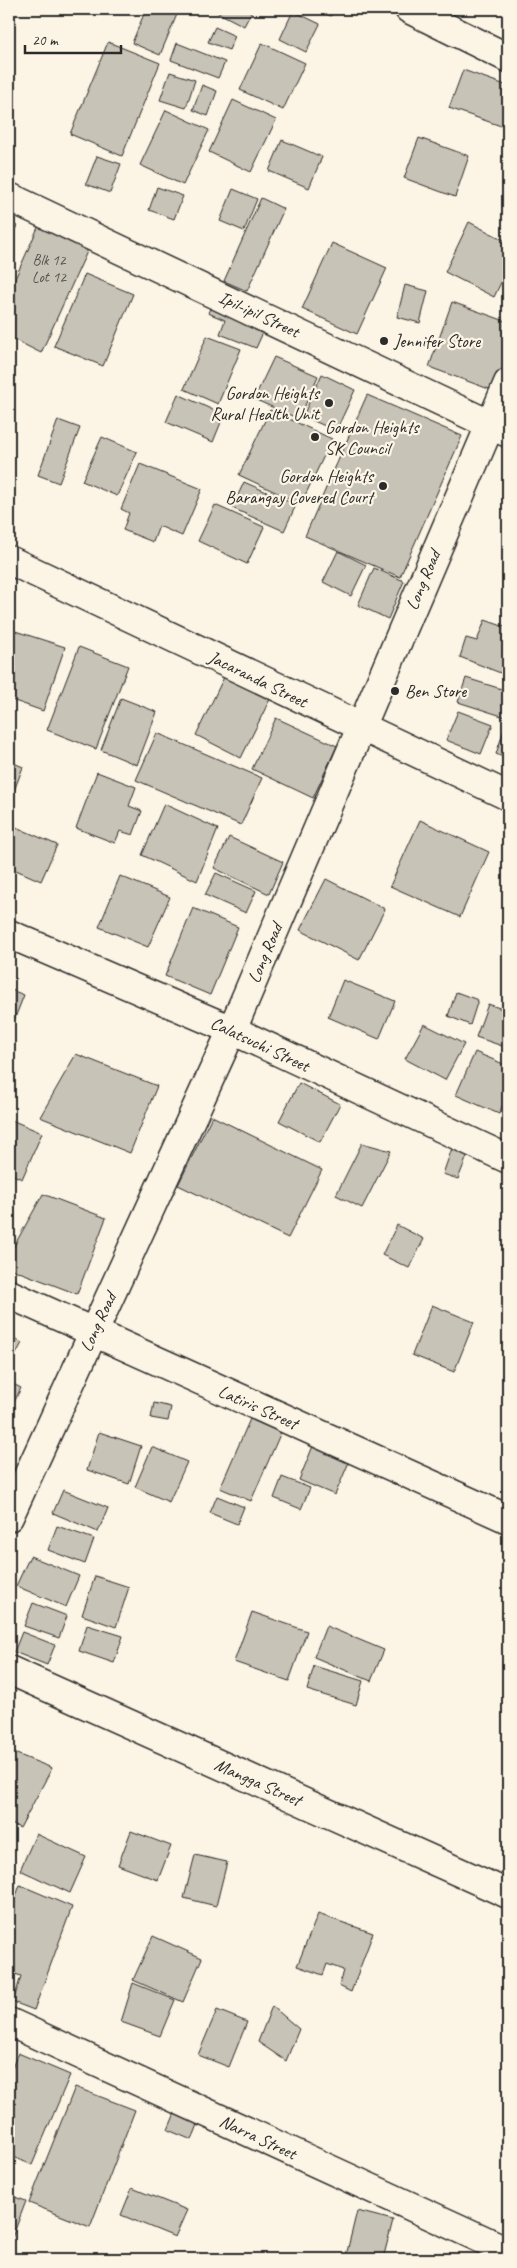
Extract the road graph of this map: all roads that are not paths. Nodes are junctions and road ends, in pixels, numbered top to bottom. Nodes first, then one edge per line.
1 (408, 9) edge
2 (508, 58) edge
3 (9, 196) edge
4 (508, 383) edge
5 (499, 428) edge
6 (9, 560) edge
7 (360, 728) junction
8 (508, 796) edge
9 (9, 934) edge
10 (232, 1030) junction
11 (508, 1159) edge
12 (9, 1294) edge
13 (93, 1333) junction
14 (9, 1517) edge
15 (508, 1519) edge
16 (9, 1670) edge
17 (508, 1894) edge
18 (9, 2022) edge
19 (508, 2251) edge

1 - 2 street
3 - 5 street, Ipil-ipil Street
4 - 5 street, Long Road
5 - 7 street, Long Road
6 - 7 street, Jacaranda Street
7 - 8 street, Jacaranda Street
7 - 10 street, Long Road
9 - 10 street, Calatsuchi Street
10 - 11 street, Calatsuchi Street
10 - 13 street, Long Road
12 - 13 street, Latiris Street
13 - 14 street, Long Road
13 - 15 street, Latiris Street
16 - 17 street, Mangga Street
18 - 19 street, Narra Street

